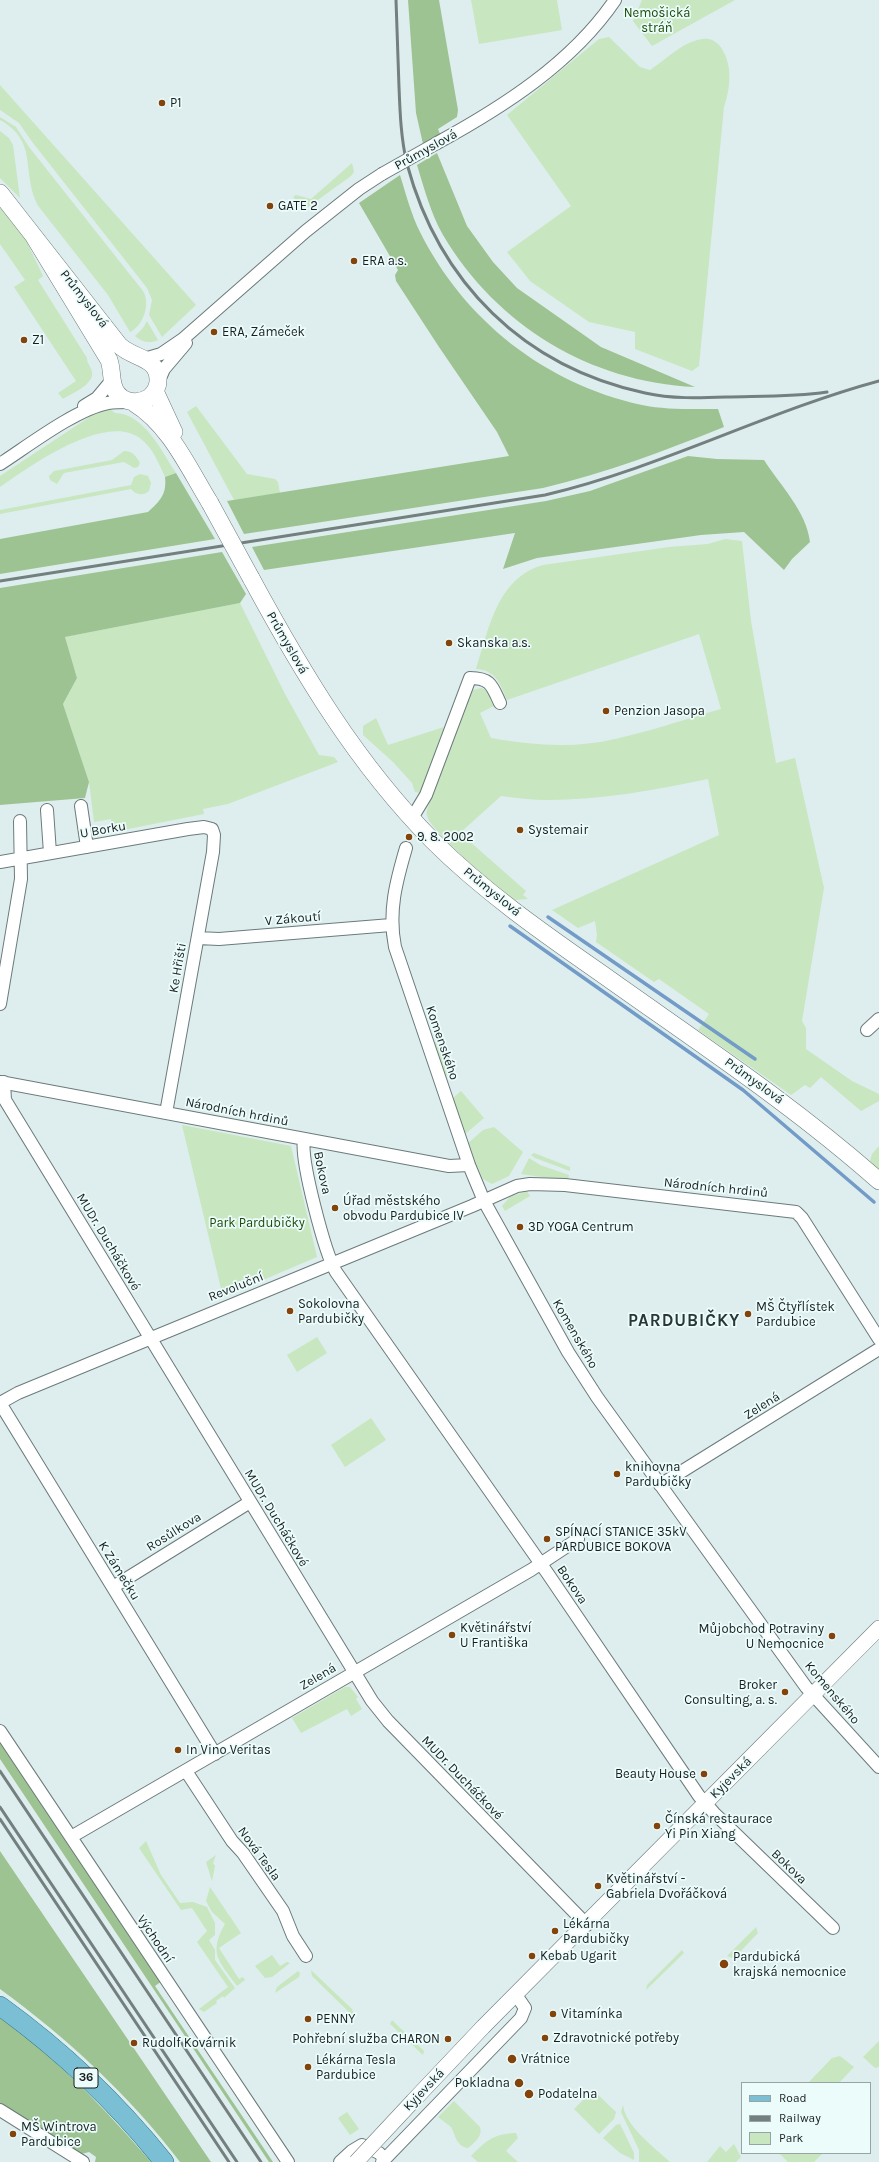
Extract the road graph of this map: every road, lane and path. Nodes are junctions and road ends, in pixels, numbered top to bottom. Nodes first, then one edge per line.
1 (615, 0) edge
2 (0, 194) edge
3 (33, 234) junction
4 (232, 297) junction
5 (142, 358) junction
6 (112, 378) junction
7 (156, 387) junction
8 (132, 402) junction
9 (60, 425) junction
10 (0, 464) edge
11 (210, 503) junction
12 (500, 703) dead end
13 (81, 806) dead end
14 (48, 810) dead end
15 (412, 818) junction
16 (20, 821) dead end
17 (212, 829) joint
18 (87, 847) junction
19 (406, 848) dead end
20 (50, 854) junction
21 (20, 859) junction
22 (0, 862) edge
23 (391, 925) junction
24 (198, 938) junction
25 (0, 1004) edge
26 (879, 1019) edge
27 (867, 1030) dead end
28 (2, 1082) edge
29 (166, 1113) junction
30 (304, 1139) junction
31 (469, 1165) junction
32 (879, 1181) edge
33 (484, 1201) junction
34 (331, 1263) junction
35 (150, 1338) junction
36 (879, 1339) edge
37 (879, 1350) edge
38 (0, 1403) edge
39 (660, 1485) junction
40 (250, 1502) junction
41 (578, 1538) dead end
42 (540, 1564) junction
43 (113, 1587) junction
44 (879, 1628) edge
45 (354, 1673) junction
46 (813, 1695) junction
47 (0, 1731) edge
48 (215, 1754) junction
49 (879, 1767) edge
50 (186, 1771) junction
51 (705, 1804) junction
52 (71, 1837) junction
53 (587, 1925) junction
54 (833, 1928) dead end
55 (306, 1956) dead end
56 (516, 1996) junction
57 (0, 2006) edge
58 (493, 2018) junction
59 (507, 2033) junction
60 (0, 2110) edge
61 (384, 2160) edge
62 (83, 2162) edge
63 (164, 2162) edge
64 (288, 2162) edge
65 (340, 2162) edge
66 (356, 2162) edge

1 - 4 street, Průmyslová, bridge
2 - 3 main road, Průmyslová
3 - 5 main road, Průmyslová
3 - 6 main road, Průmyslová
4 - 5 street, Průmyslová
4 - 7 street, Průmyslová
5 - 6 main road, Průmyslová
5 - 7 main road, Průmyslová
6 - 8 main road, Průmyslová
6 - 9 street, Průmyslová
7 - 8 main road, Průmyslová
7 - 11 main road, Průmyslová
8 - 9 street, Průmyslová
8 - 11 main road, Průmyslová
9 - 10 street, Průmyslová
11 - 15 main road, Průmyslová, bridge
12 - 15 street
13 - 18 street
14 - 20 street
15 - 32 main road, Průmyslová
16 - 21 street
17 - 18 street, U Borku
17 - 24 street, Ke Hřišti
18 - 20 street, U Borku
19 - 23 street, Komenského
20 - 21 street, U Borku
21 - 22 street, U Borku
21 - 25 street
23 - 24 street, V Zákoutí
23 - 31 street, Komenského
24 - 29 street, Ke Hřišti
26 - 27 street
28 - 29 street, Národních hrdinů
28 - 35 street, MUDr. Ducháčkové
29 - 30 street, Národních hrdinů
30 - 31 street, Národních hrdinů
30 - 34 street, Bokova
31 - 33 street, Komenského
33 - 34 street, Revoluční
33 - 36 street, Národních hrdinů
33 - 39 street, Komenského
34 - 35 street, Revoluční
34 - 42 street, Bokova
35 - 38 street, Revoluční
35 - 40 street, MUDr. Ducháčkové
37 - 39 street, Zelená
38 - 43 street, K Zámečku
39 - 46 street, Komenského
40 - 43 street, Rosůlkova
40 - 45 street, MUDr. Ducháčkové
41 - 42 street, Zelená
42 - 45 street, Zelená
42 - 51 street, Bokova
43 - 48 street, K Zámečku
44 - 46 street, Kyjevská
45 - 48 street, Zelená
45 - 53 street, MUDr. Ducháčkové
46 - 49 street, Komenského
46 - 51 street, Kyjevská
47 - 52 street, Východní
48 - 50 street, Zelená
50 - 52 street, Zelená
50 - 55 street, Nová Tesla
51 - 53 street, Kyjevská
51 - 54 street, Bokova
52 - 64 street, Východní
53 - 56 street, Kyjevská
56 - 58 street, Kyjevská
56 - 59 street, Kyjevská
57 - 63 main road, 36
58 - 59 street
58 - 66 street, Kyjevská, bridge
59 - 61 street, Kyjevská
60 - 62 street
61 - 65 street

